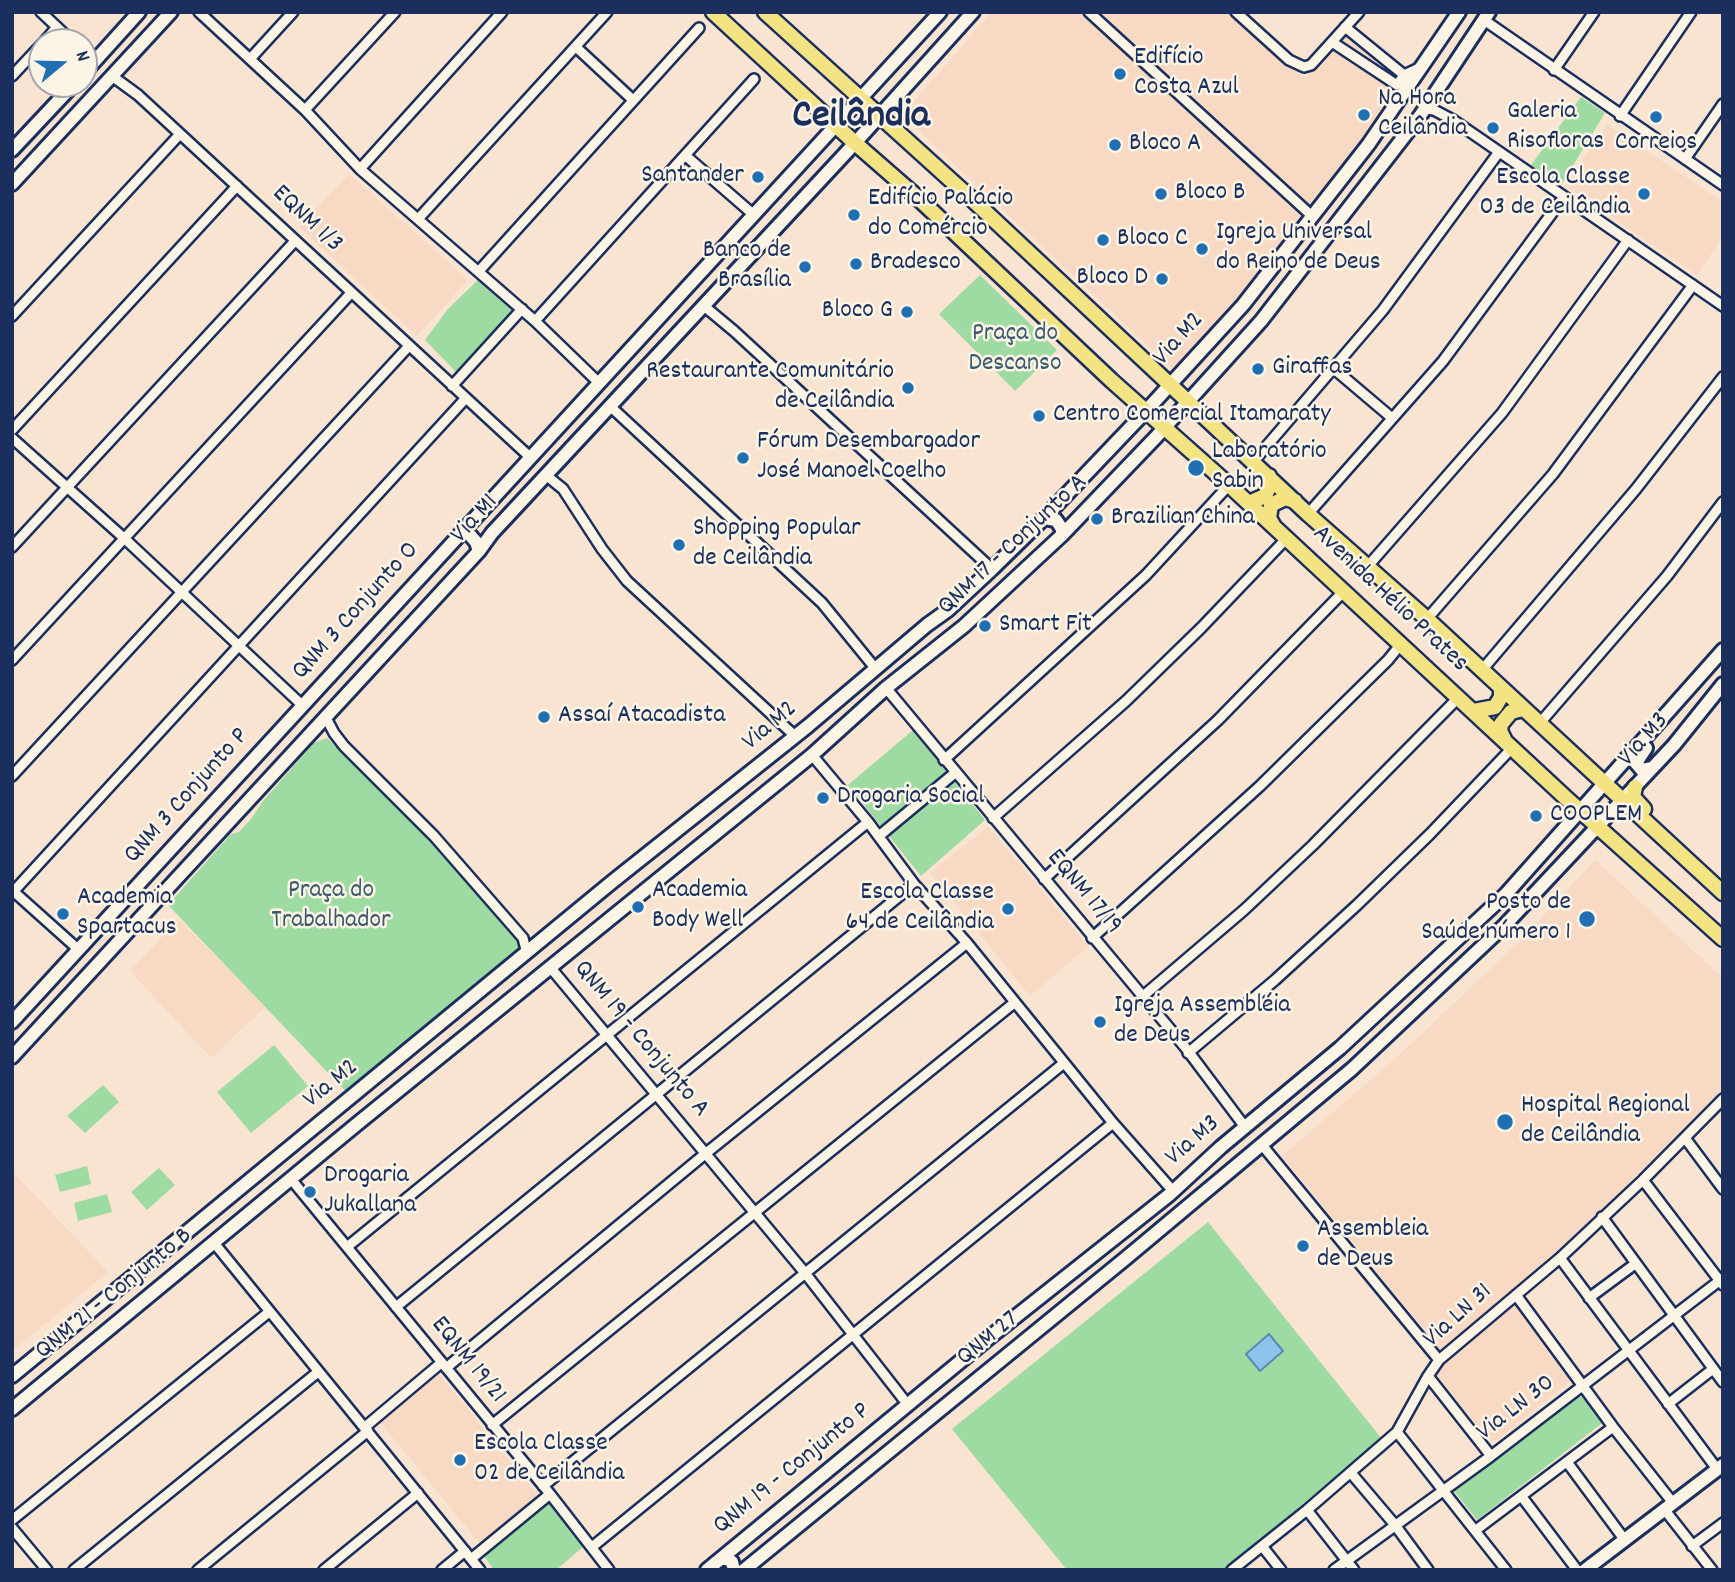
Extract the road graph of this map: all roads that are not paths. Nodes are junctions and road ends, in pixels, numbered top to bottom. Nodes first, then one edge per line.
1 (41, 12) edge
2 (139, 12) edge
3 (171, 12) edge
4 (199, 12) edge
5 (293, 12) edge
6 (395, 12) edge
7 (502, 12) edge
8 (607, 12) edge
9 (713, 12) edge
10 (765, 12) edge
11 (940, 12) edge
12 (949, 12) edge
13 (973, 12) edge
14 (1089, 12) edge
15 (1236, 12) edge
16 (1359, 12) edge
17 (1459, 12) edge
18 (1594, 12) edge
19 (1690, 12) edge
20 (1486, 16) edge
21 (57, 27) edge
22 (699, 27) dead end
23 (1345, 27) junction
24 (947, 42) junction
25 (1332, 42) junction
26 (576, 47) junction
27 (99, 58) edge
28 (28, 59) edge
29 (250, 59) junction
30 (1421, 67) junction
31 (1554, 70) junction
32 (1404, 75) junction
33 (12, 76) edge
34 (112, 76) junction
35 (754, 79) dead end
36 (61, 98) edge
37 (69, 98) edge
38 (634, 100) junction
39 (860, 100) junction
40 (1723, 104) edge
41 (1426, 108) junction
42 (305, 110) junction
43 (1620, 116) junction
44 (878, 117) junction
45 (836, 126) junction
46 (180, 134) junction
47 (57, 135) junction
48 (23, 138) junction
49 (855, 143) junction
50 (1368, 145) junction
51 (12, 149) edge
52 (1499, 152) junction
53 (686, 156) junction
54 (1685, 159) junction
55 (1388, 160) junction
56 (1352, 167) junction
57 (360, 169) junction
58 (12, 176) edge
59 (1370, 182) junction
60 (12, 184) edge
61 (1723, 185) edge
62 (237, 186) junction
63 (1563, 198) junction
64 (1312, 216) junction
65 (419, 218) junction
66 (752, 218) junction
67 (1628, 240) junction
68 (295, 241) junction
69 (479, 271) junction
70 (727, 280) junction
71 (1693, 285) junction
72 (351, 293) junction
73 (1243, 305) junction
74 (704, 306) junction
75 (1723, 306) edge
76 (670, 307) junction
77 (522, 310) junction
78 (12, 316) edge
79 (535, 321) junction
80 (1261, 321) junction
81 (409, 346) junction
82 (649, 365) junction
83 (1332, 368) junction
84 (1723, 377) edge
85 (599, 383) junction
86 (1170, 384) junction
87 (453, 386) junction
88 (466, 398) junction
89 (1188, 402) junction
90 (611, 407) junction
91 (1146, 411) junction
92 (1392, 418) junction
93 (1164, 428) junction
94 (12, 430) edge
95 (12, 438) edge
96 (531, 458) junction
97 (1253, 461) junction
98 (547, 476) junction
99 (1269, 476) junction
100 (1229, 485) junction
101 (67, 488) junction
102 (1295, 501) junction
103 (1723, 502) edge
104 (1249, 503) junction
105 (1308, 514) junction
106 (476, 517) junction
107 (1044, 518) junction
108 (1273, 525) junction
109 (462, 531) junction
110 (492, 533) junction
111 (1062, 535) junction
112 (1287, 538) junction
113 (125, 539) junction
114 (12, 547) edge
115 (479, 551) junction
116 (1368, 566) junction
117 (992, 569) junction
118 (1344, 591) junction
119 (182, 593) junction
120 (948, 610) junction
121 (1427, 619) junction
122 (927, 625) junction
123 (964, 626) junction
124 (943, 644) junction
125 (1401, 644) junction
126 (238, 645) junction
127 (1723, 650) edge
128 (12, 660) edge
129 (875, 668) junction
130 (1482, 670) junction
131 (1700, 677) junction
132 (1723, 684) edge
133 (886, 688) junction
134 (1501, 689) junction
135 (1459, 697) junction
136 (1678, 702) junction
137 (302, 705) junction
138 (1523, 709) junction
139 (1474, 711) junction
140 (325, 716) junction
141 (1539, 724) junction
142 (314, 730) junction
143 (795, 736) junction
144 (1509, 743) junction
145 (1674, 745) junction
146 (344, 746) junction
147 (812, 755) junction
148 (944, 760) junction
149 (1651, 768) junction
150 (956, 772) junction
151 (12, 776) edge
152 (746, 777) junction
153 (231, 784) junction
154 (1604, 784) junction
155 (1635, 787) junction
156 (725, 792) junction
157 (758, 797) junction
158 (1623, 801) junction
159 (1581, 811) junction
160 (740, 812) junction
161 (993, 818) junction
162 (868, 822) junction
163 (1598, 827) junction
164 (220, 832) junction
165 (879, 836) junction
166 (180, 841) junction
167 (1545, 852) junction
168 (1685, 858) junction
169 (181, 873) junction
170 (1044, 879) junction
171 (914, 884) junction
172 (13, 891) edge
173 (1723, 893) edge
174 (1512, 917) junction
175 (1092, 938) junction
176 (523, 939) junction
177 (1723, 939) edge
178 (541, 943) junction
179 (967, 943) junction
180 (79, 950) junction
181 (527, 954) junction
182 (550, 967) junction
183 (1142, 997) junction
184 (1014, 1003) junction
185 (12, 1022) edge
186 (607, 1034) junction
187 (1188, 1053) junction
188 (12, 1057) edge
189 (1064, 1063) junction
190 (656, 1094) junction
191 (1723, 1099) edge
192 (341, 1107) junction
193 (330, 1116) junction
194 (1113, 1123) junction
195 (357, 1124) junction
196 (1245, 1127) junction
197 (346, 1134) junction
198 (1685, 1138) junction
199 (1262, 1145) junction
200 (705, 1154) junction
201 (291, 1179) junction
202 (1643, 1181) junction
203 (1723, 1189) edge
204 (1171, 1193) junction
205 (754, 1213) junction
206 (1602, 1217) junction
207 (215, 1244) junction
208 (347, 1248) junction
209 (1126, 1258) junction
210 (1560, 1258) junction
211 (1635, 1264) junction
212 (805, 1273) junction
213 (136, 1274) junction
214 (1722, 1281) edge
215 (152, 1292) junction
216 (1516, 1295) junction
217 (1589, 1298) junction
218 (396, 1307) junction
219 (269, 1312) junction
220 (1673, 1316) junction
221 (852, 1335) junction
222 (1627, 1350) junction
223 (1439, 1360) junction
224 (443, 1365) junction
225 (954, 1367) junction
226 (1713, 1369) junction
227 (318, 1372) junction
228 (12, 1376) edge
229 (1428, 1376) junction
230 (1723, 1382) edge
231 (1582, 1385) junction
232 (1668, 1404) junction
233 (906, 1406) junction
234 (12, 1409) edge
235 (492, 1425) junction
236 (1613, 1427) junction
237 (367, 1429) junction
238 (913, 1432) junction
239 (1397, 1432) junction
240 (1491, 1456) junction
241 (1567, 1462) junction
242 (1720, 1467) edge
243 (864, 1472) junction
244 (1350, 1473) junction
245 (543, 1486) junction
246 (1444, 1489) junction
247 (418, 1493) junction
248 (550, 1494) junction
249 (1522, 1497) junction
250 (1668, 1506) junction
251 (1307, 1510) junction
252 (12, 1520) edge
253 (1723, 1523) edge
254 (1395, 1525) junction
255 (12, 1528) edge
256 (1476, 1530) junction
257 (1624, 1539) junction
258 (1262, 1546) junction
259 (1692, 1546) junction
260 (592, 1547) junction
261 (468, 1555) junction
262 (720, 1559) junction
263 (1347, 1561) junction
264 (47, 1570) edge
265 (74, 1570) edge
266 (198, 1570) edge
267 (324, 1570) edge
268 (442, 1570) edge
269 (480, 1570) edge
270 (610, 1570) edge
271 (707, 1570) edge
272 (734, 1570) edge
273 (744, 1570) edge
274 (1232, 1570) edge
275 (1281, 1570) edge
276 (1334, 1570) edge
277 (1354, 1570) edge
278 (1428, 1570) edge
279 (1506, 1570) edge
280 (1577, 1570) edge
281 (1585, 1570) edge
282 (1712, 1570) edge

1 - 21 street
2 - 27 main road
3 - 34 main road
4 - 29 street
5 - 29 street
6 - 42 street
7 - 57 street
8 - 26 street
9 - 45 main road, Avenida Hélio Prates
10 - 39 main road, Avenida Hélio Prates
11 - 39 main road
12 - 24 main road
13 - 24 main road, Via M1
14 - 64 street
15 - 25 street
16 - 23 street
17 - 30 main road, Via M2
18 - 31 street
19 - 43 street
20 - 31 street
20 - 41 main road
22 - 38 street
23 - 25 street
23 - 32 street
24 - 44 main road, Via M1
25 - 32 street
26 - 38 street
26 - 65 street
28 - 33 street
29 - 42 street
30 - 32 street
30 - 50 main road, Via M2
31 - 43 street
34 - 46 street, EQNM 1/3
34 - 47 main road
35 - 53 street
36 - 48 main road
37 - 47 main road
38 - 69 street
39 - 44 main road, Avenida Hélio Prates
39 - 45 main road
40 - 54 street
41 - 52 street
41 - 55 main road, Via M2
42 - 57 street
43 - 54 street
44 - 49 main road, Via M1
44 - 86 main road, Avenida Hélio Prates
45 - 49 main road, Avenida Hélio Prates
45 - 66 main road
46 - 62 street, EQNM 1/3
46 - 78 street
47 - 60 main road
48 - 51 main road
48 - 58 main road
49 - 70 main road, Via M1
49 - 91 main road, Avenida Hélio Prates
50 - 55 main road
50 - 56 main road, Via M2
52 - 63 street
52 - 83 street
53 - 66 street
53 - 79 street
54 - 61 street
55 - 59 main road, Via M2
56 - 59 main road
56 - 64 main road, Via M2
57 - 65 street
59 - 80 main road, Via M2
62 - 68 street, EQNM 1/3
62 - 94 street
63 - 67 street
63 - 92 street
64 - 73 main road, Via M2
65 - 69 street
66 - 70 main road
66 - 76 main road
67 - 71 street
67 - 116 street
68 - 72 street, EQNM 1/3
68 - 101 street
69 - 77 street
70 - 74 main road, Via M1
71 - 75 street
71 - 121 street
72 - 81 street, EQNM 1/3
72 - 113 street
73 - 80 main road
73 - 86 main road, Via M2
74 - 82 main road, Via M1
74 - 117 street
76 - 82 main road
76 - 85 main road
77 - 79 street
77 - 87 street
79 - 85 street
80 - 89 main road, Via M2
81 - 87 street, EQNM 1/3
81 - 119 street
82 - 90 main road, Via M1
83 - 92 street
83 - 97 street
84 - 130 street
85 - 96 main road
86 - 89 main road, Avenida Hélio Prates
86 - 91 main road, Via M2
87 - 88 street, EQNM 1/3
88 - 96 street, EQNM 1/3
88 - 126 street
89 - 93 main road, Via M2
89 - 97 main road, Avenida Hélio Prates
90 - 98 main road, Via M1
90 - 129 street
91 - 93 main road, Avenida Hélio Prates
91 - 107 main road, Via M2
92 - 105 street
93 - 100 main road, Avenida Hélio Prates
93 - 111 main road, QNM 17 - Conjunto A
95 - 101 street
96 - 106 main road, QNM 3 Conjunto O
97 - 99 main road, Avenida Hélio Prates
98 - 110 main road, Via M1
98 - 143 street
99 - 102 main road, Avenida Hélio Prates
99 - 104 main road
100 - 104 main road, Avenida Hélio Prates
100 - 148 street
101 - 113 street
101 - 114 street
102 - 105 main road, Avenida Hélio Prates
102 - 108 main road
103 - 141 street
104 - 108 main road, Avenida Hélio Prates
105 - 116 main road, Avenida Hélio Prates
106 - 109 main road, QNM 3 Conjunto O
106 - 110 main road
107 - 111 main road
107 - 117 main road, Via M2
108 - 112 main road, Avenida Hélio Prates
109 - 115 main road
109 - 137 main road, QNM 3 Conjunto O
110 - 115 main road, Via M1
111 - 123 main road, QNM 17 - Conjunto A
112 - 118 main road, Avenida Hélio Prates
112 - 161 street
113 - 119 street
113 - 128 street
115 - 140 main road, Via M1
116 - 121 main road, Avenida Hélio Prates
117 - 120 main road, Via M2
118 - 125 main road, Avenida Hélio Prates
118 - 170 street
119 - 126 street
119 - 151 street
120 - 122 main road, Via M2
120 - 123 main road
121 - 130 main road, Avenida Hélio Prates
122 - 124 main road
122 - 129 main road, Via M2
123 - 124 main road, QNM 17 - Conjunto A
124 - 133 main road, QNM 17 - Conjunto A
125 - 135 main road, Avenida Hélio Prates
125 - 175 street
126 - 137 street
126 - 172 street
127 - 131 main road
129 - 143 main road, Via M2
130 - 134 main road, Avenida Hélio Prates
131 - 136 main road
131 - 145 main road
132 - 145 main road, Via M3
133 - 147 main road, Via M2
133 - 148 street, EQNM 17/19
134 - 138 main road, Avenida Hélio Prates
134 - 139 main road
135 - 139 main road, Avenida Hélio Prates
135 - 183 street
136 - 149 main road
136 - 154 main road, Via M3
137 - 153 main road, QNM 3 Conjunto P
138 - 141 main road, Avenida Hélio Prates
138 - 144 main road
139 - 144 main road, Avenida Hélio Prates
140 - 142 main road, Via M1
140 - 146 street
141 - 154 main road, Avenida Hélio Prates
142 - 146 street
142 - 164 main road, Via M1
143 - 152 main road, Via M2
144 - 159 main road, Avenida Hélio Prates
144 - 187 street
145 - 149 main road, Via M3
146 - 176 street
147 - 157 main road, QNM 19 - Conjunto A
147 - 162 street
148 - 150 street, EQNM 17/19
149 - 155 main road, Via M3
150 - 161 street, EQNM 17/19
150 - 165 street
152 - 156 main road, Via M2
152 - 157 main road
153 - 164 main road
153 - 166 main road, QNM 3 Conjunto P
154 - 158 main road, Avenida Hélio Prates
154 - 159 main road, Via M3
155 - 158 main road, Via M3
155 - 168 main road, Avenida Hélio Prates
156 - 160 main road
156 - 178 main road, Via M2
157 - 160 main road, QNM 19 - Conjunto A
158 - 163 main road, Via M3
158 - 168 main road, Avenida Hélio Prates
159 - 163 main road, Avenida Hélio Prates
159 - 167 main road, Via M3
160 - 182 main road, QNM 19 - Conjunto A
161 - 170 street, EQNM 17/19
162 - 165 street
162 - 186 street
163 - 174 main road, QNM 27
163 - 177 main road, Avenida Hélio Prates
164 - 169 main road, Via M1
165 - 171 street
166 - 169 main road
166 - 180 main road, QNM 3 Conjunto P
167 - 174 main road
167 - 196 main road, Via M3
168 - 173 main road, Avenida Hélio Prates
169 - 188 main road, Via M1
170 - 175 street, EQNM 17/19
171 - 179 street
171 - 190 street
172 - 180 street
174 - 199 main road, QNM 27
175 - 183 street, EQNM 17/19
176 - 178 street
176 - 181 street
178 - 181 main road, Via M2
179 - 184 street
179 - 200 street
180 - 185 main road
181 - 192 main road, Via M2
182 - 186 street, QNM 19 - Conjunto A
182 - 195 main road
183 - 187 street, EQNM 17/19
184 - 189 street
184 - 205 street
186 - 190 street, QNM 19 - Conjunto A
186 - 208 street
187 - 196 street, EQNM 17/19
189 - 194 street
189 - 212 street
190 - 200 street, QNM 19 - Conjunto A
190 - 218 street
191 - 198 street, Via LN 31
192 - 193 main road, Via M2
192 - 195 main road
193 - 197 main road
193 - 213 main road, Via M2
194 - 204 street
194 - 221 street
195 - 197 main road
196 - 204 main road, Via M3
197 - 201 main road
198 - 202 street, Via LN 31
198 - 203 street
199 - 209 main road, QNM 27
199 - 223 street
200 - 205 street, QNM 19 - Conjunto A
200 - 224 street
201 - 207 main road
201 - 208 street, EQNM 19/21
202 - 206 street, Via LN 31
202 - 214 street
204 - 209 main road
204 - 225 main road
205 - 212 street, QNM 19 - Conjunto A
205 - 235 street
206 - 210 street, Via LN 31
206 - 211 street
207 - 215 main road, QNM 21 - Conjunto B
207 - 219 street
208 - 218 street, EQNM 19/21
209 - 238 main road, QNM 27
210 - 216 street, Via LN 31
210 - 217 street
211 - 217 street
211 - 220 street
212 - 221 street, QNM 19 - Conjunto A
212 - 245 street
213 - 215 main road
213 - 228 main road, Via M2
214 - 220 street, Via LN 30
215 - 234 main road, QNM 21 - Conjunto B
216 - 223 street, Via LN 31
216 - 231 street
217 - 222 street
218 - 224 street, EQNM 19/21
219 - 227 street
219 - 252 street
220 - 222 street, Via LN 30
220 - 226 street
221 - 233 street, QNM 19 - Conjunto A
221 - 260 street
222 - 231 street, Via LN 30
222 - 232 street
223 - 229 street, Via LN 31
224 - 235 street, EQNM 19/21
224 - 237 street
225 - 233 main road
225 - 238 main road
226 - 230 street
226 - 232 street
227 - 237 street
227 - 265 street
229 - 239 street, Via LN 31
229 - 240 street
231 - 236 street
231 - 240 street, Via LN 30
232 - 242 street
233 - 243 main road
233 - 262 main road, QNM 19 - Conjunto P
235 - 245 street, EQNM 19/21
236 - 241 street
236 - 250 street
237 - 247 street
237 - 266 street
238 - 243 main road, QNM 27
239 - 244 street, Via LN 31
239 - 246 street
240 - 246 street, Via LN 30
241 - 249 street
241 - 257 street
242 - 250 main road
243 - 273 main road, QNM 27
244 - 251 street, Via LN 31
244 - 254 street
245 - 248 street, EQNM 19/21
246 - 254 street, Via LN 30
246 - 256 street
247 - 261 street
247 - 267 street
248 - 260 street, EQNM 19/21
248 - 261 street
249 - 256 street
249 - 280 street
250 - 257 main road
250 - 259 street
251 - 258 street, Via LN 31
251 - 263 street
253 - 259 street
254 - 263 street, Via LN 30
254 - 278 street
255 - 264 street
256 - 279 street
257 - 281 main road
258 - 274 street, Via LN 31
258 - 275 street
259 - 282 street
260 - 270 street, EQNM 19/21
261 - 268 street
261 - 269 street
262 - 271 main road, QNM 19 - Conjunto P
262 - 272 main road
263 - 276 street, Via LN 30
263 - 277 street

